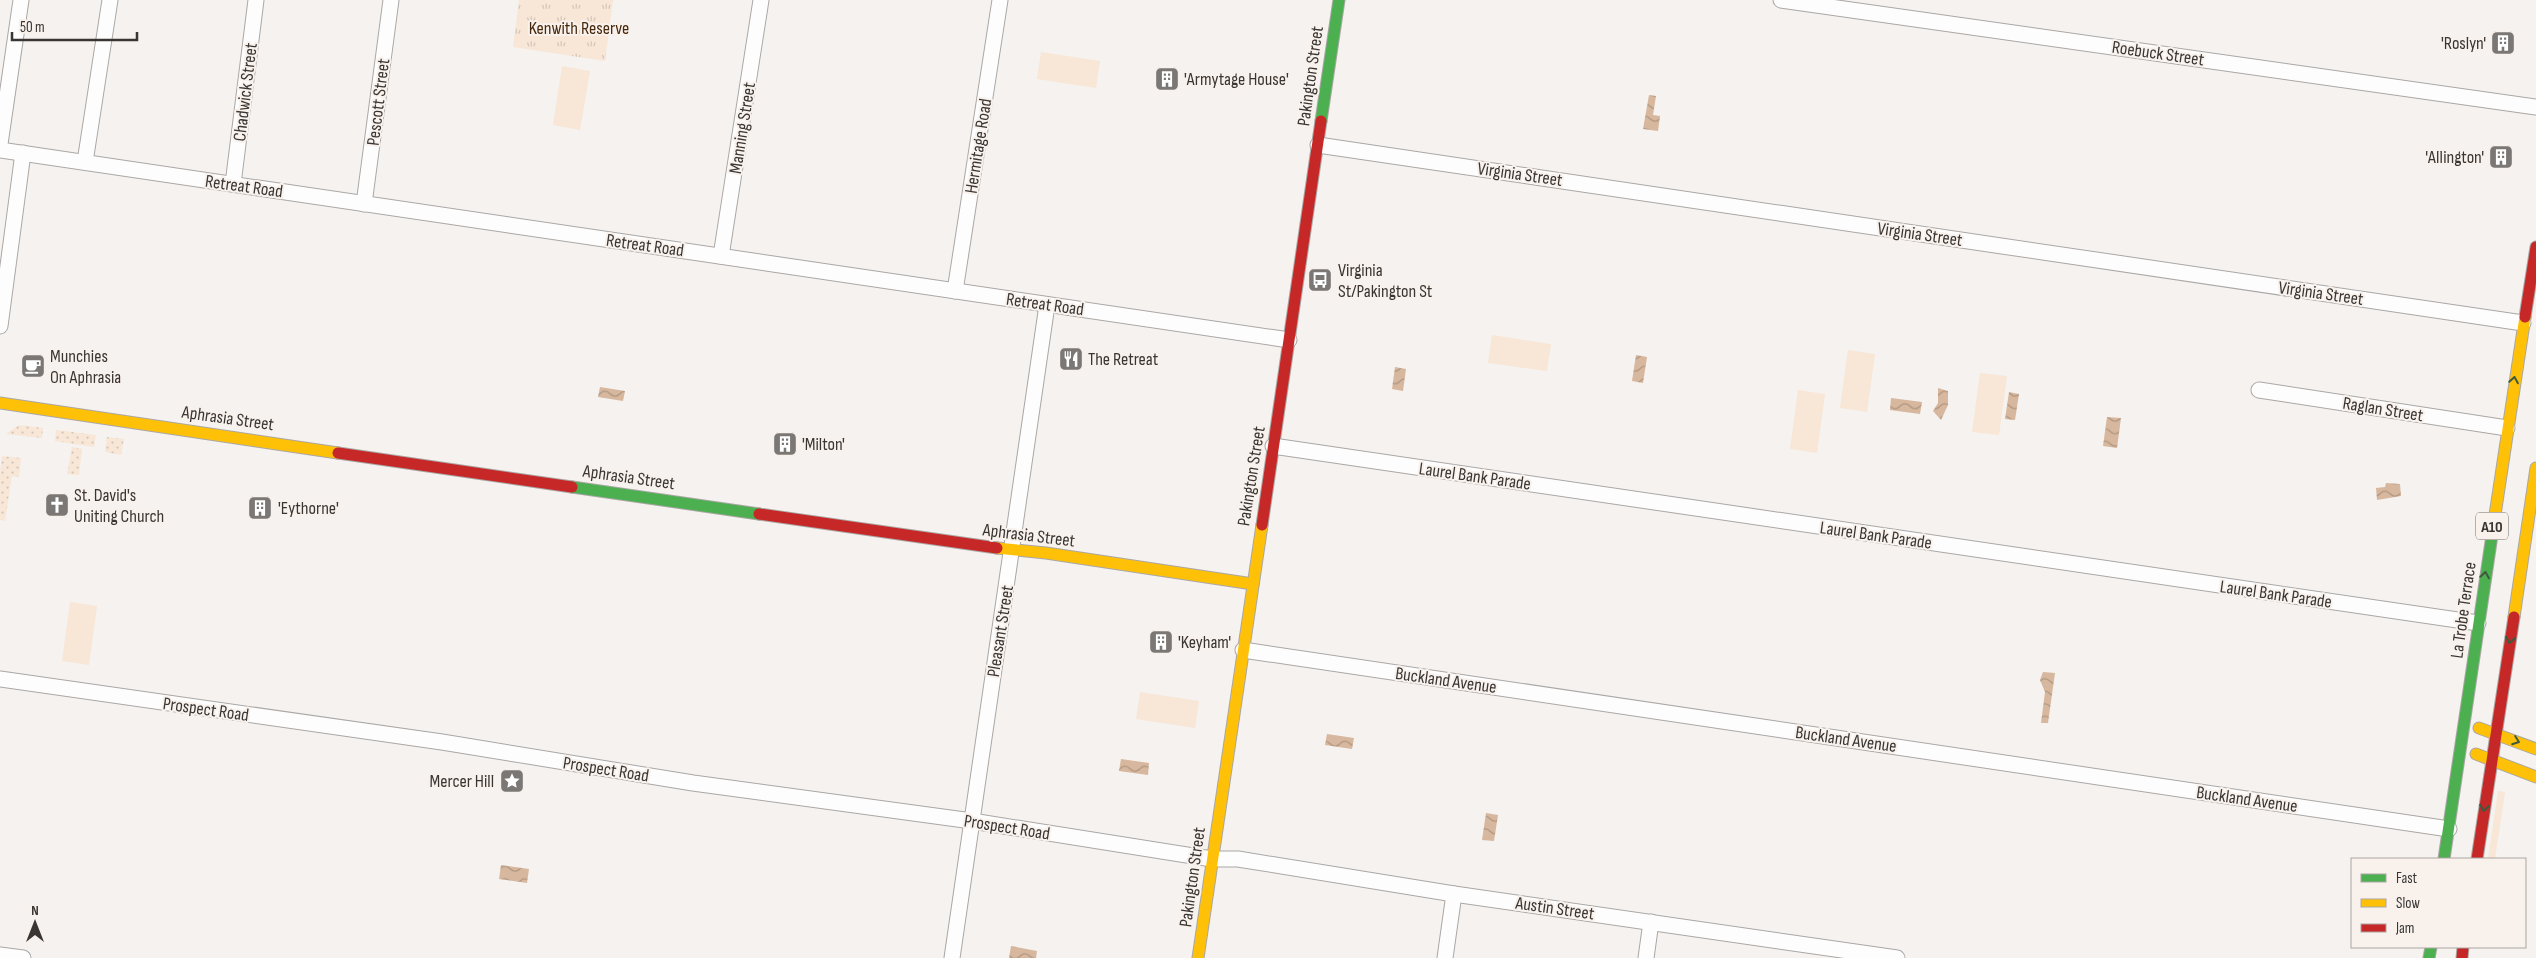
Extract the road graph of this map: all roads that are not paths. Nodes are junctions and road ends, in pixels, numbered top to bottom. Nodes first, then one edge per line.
1 (21, 0) edge
2 (110, 0) edge
3 (256, 0) edge
4 (391, 0) edge
5 (761, 0) edge
6 (1000, 0) edge
7 (1339, 0) edge
8 (1780, 0) edge
9 (2536, 107) edge
10 (0, 144) edge
11 (1318, 144) junction
12 (0, 150) edge
13 (23, 153) junction
14 (85, 162) junction
15 (234, 184) junction
16 (364, 204) junction
17 (2536, 247) edge
18 (721, 256) junction
19 (956, 291) junction
20 (1047, 305) junction
21 (2523, 323) junction
22 (0, 326) edge
23 (1289, 340) junction
24 (2259, 390) dead end
25 (0, 403) edge
26 (2507, 428) junction
27 (1273, 446) junction
28 (2536, 468) edge
29 (1012, 550) junction
30 (1253, 584) junction
31 (2478, 623) junction
32 (1243, 650) junction
33 (0, 679) edge
34 (2464, 723) junction
35 (2496, 734) junction
36 (2536, 748) edge
37 (2461, 749) junction
38 (2492, 760) junction
39 (2536, 777) edge
40 (972, 821) junction
41 (2449, 829) junction
42 (2444, 858) edge
43 (2477, 858) edge
44 (1212, 859) junction
45 (1454, 894) junction
46 (1651, 922) junction
47 (0, 955) edge
48 (23, 958) edge
49 (952, 958) edge
50 (1198, 958) edge
51 (1445, 958) edge
52 (1646, 958) edge
53 (1897, 958) edge

1 - 10 street
2 - 14 street
3 - 15 street, Chadwick Street
4 - 16 street, Pescott Street
5 - 18 street, Manning Street
6 - 19 street, Hermitage Road
7 - 11 main road, Pakington Street
8 - 9 street, Roebuck Street
11 - 21 street, Virginia Street
11 - 23 main road, Pakington Street
12 - 13 street, Retreat Road
13 - 14 street, Retreat Road
13 - 22 street
14 - 15 street, Retreat Road
15 - 16 street, Retreat Road
16 - 18 street, Retreat Road
17 - 21 main road, La Trobe Terrace / A10
18 - 19 street, Retreat Road
19 - 20 street, Retreat Road
20 - 23 street, Retreat Road
20 - 29 street, Pleasant Street
26 -> 21 main road, La Trobe Terrace / A10
23 - 27 main road, Pakington Street
24 - 26 street, Raglan Street
25 - 29 main road, Aphrasia Street
31 -> 26 main road, La Trobe Terrace / A10
27 - 30 main road, Pakington Street
27 - 31 street, Laurel Bank Parade
28 -> 35 main road, A10
29 - 30 main road, Aphrasia Street
29 - 40 street, Pleasant Street
30 - 32 main road, Pakington Street
31 - 34 main road, La Trobe Terrace / A10
32 - 41 street, Buckland Avenue
32 - 44 main road, Pakington Street
33 - 40 street, Prospect Road
34 - 35 main road
34 - 37 main road, La Trobe Terrace / A10
35 -> 36 main road
35 - 38 main road, A10
37 - 38 main road
37 - 41 main road, La Trobe Terrace / A10
38 - 39 main road
38 -> 43 main road, A10
40 - 44 street, Prospect Road
40 - 49 street, Pleasant Street
41 - 42 main road, La Trobe Terrace / A10
44 - 45 street, Austin Street
44 - 50 main road, Pakington Street
45 - 46 street, Austin Street
45 - 51 street
46 - 52 street
46 - 53 street, Austin Street
47 - 48 street

